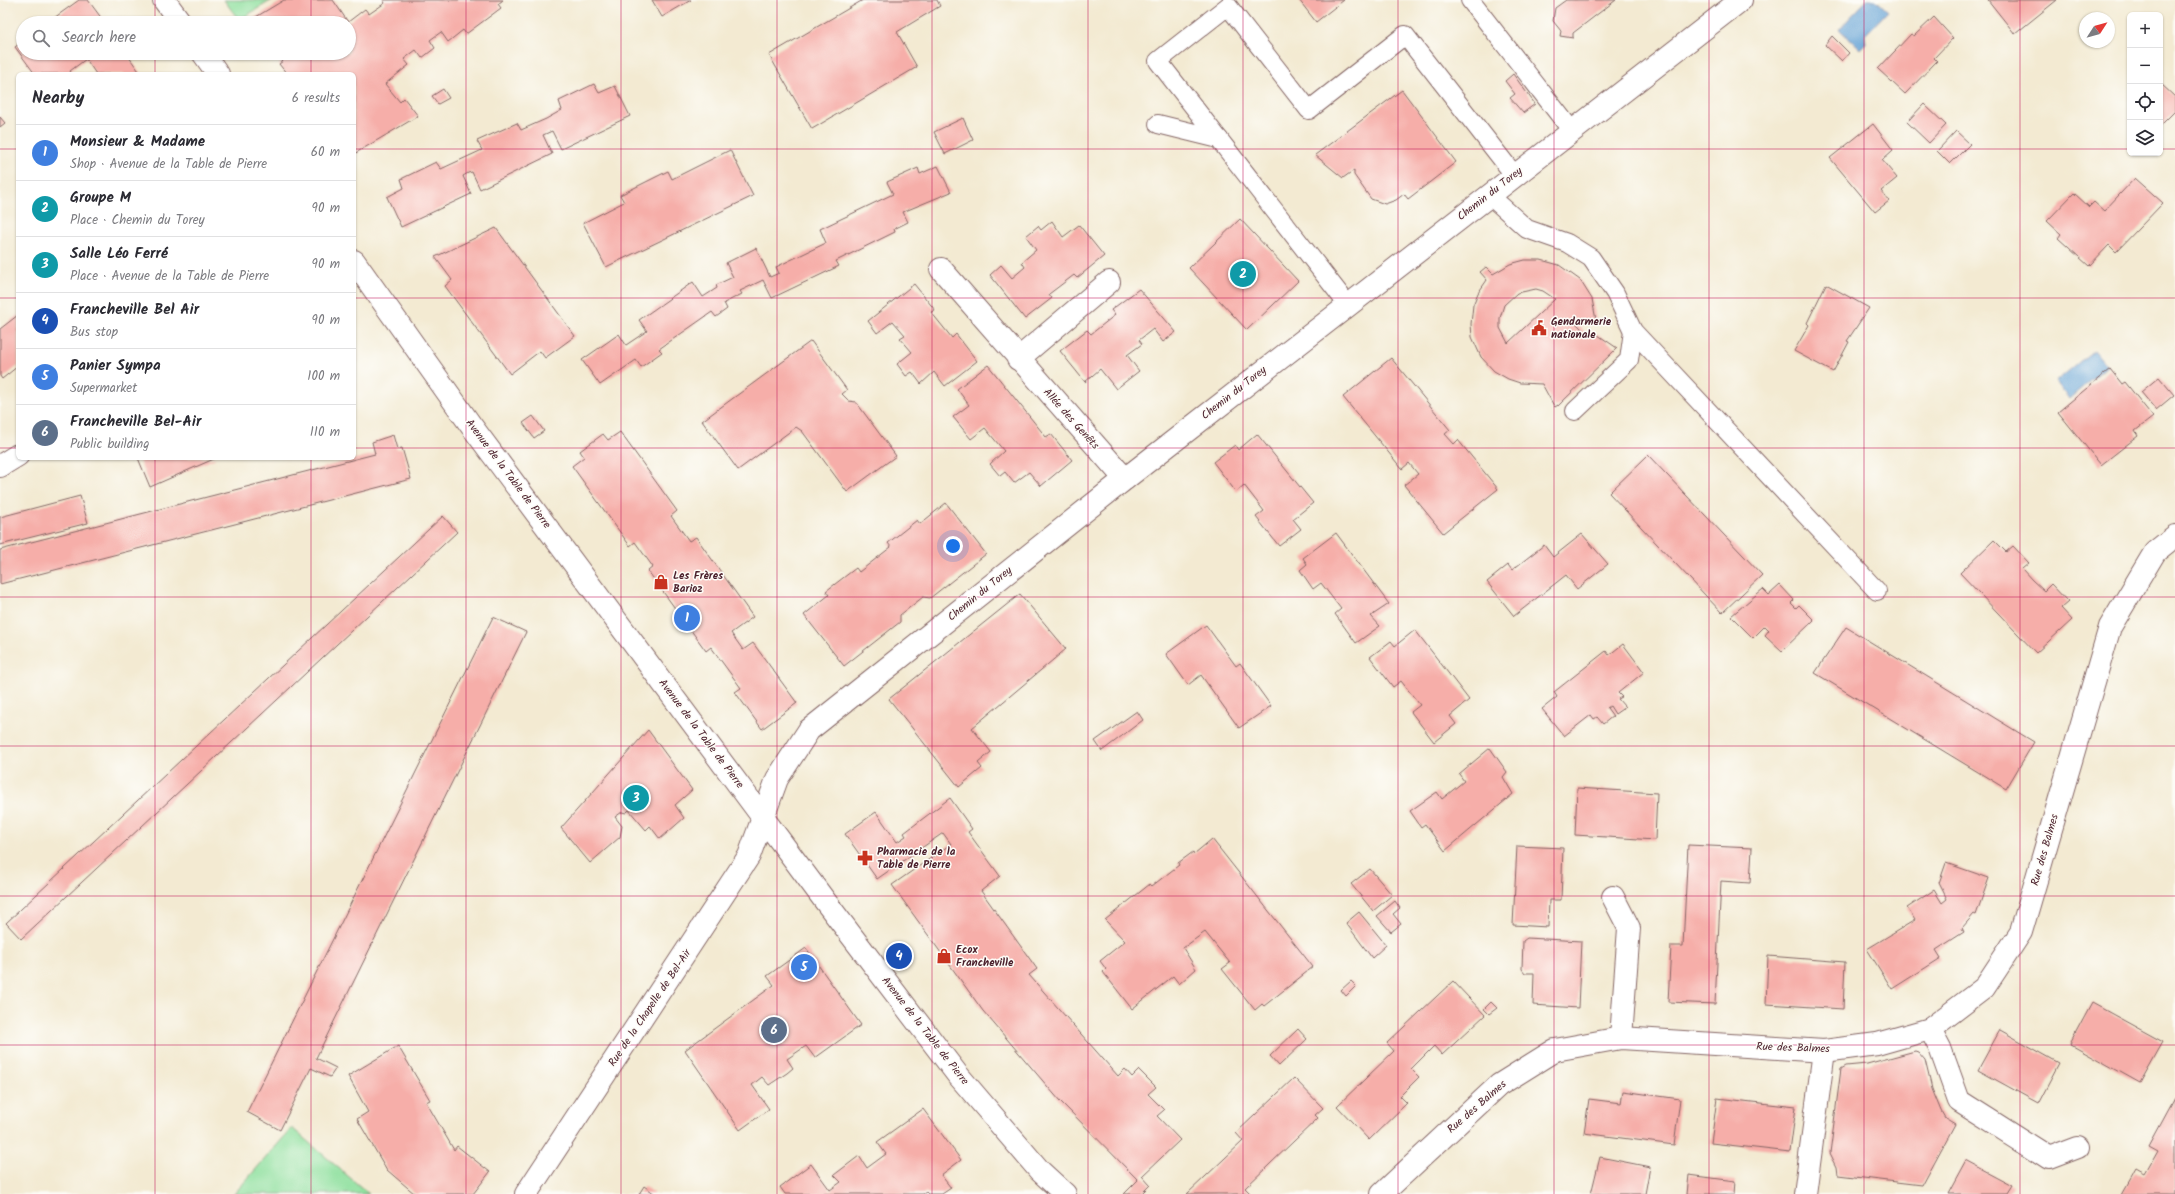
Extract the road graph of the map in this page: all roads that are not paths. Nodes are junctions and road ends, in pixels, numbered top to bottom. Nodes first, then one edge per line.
1 (164, 0) edge
2 (1470, 0) edge
3 (1741, 0) edge
4 (176, 16) edge
5 (208, 60) edge
6 (217, 72) edge
7 (1158, 124) dead end
8 (1572, 131) junction
9 (1219, 139) junction
10 (1515, 176) junction
11 (1489, 195) junction
12 (356, 264) edge
13 (941, 269) dead end
14 (1109, 282) dead end
15 (1348, 305) junction
16 (1634, 331) junction
17 (1018, 358) junction
18 (1575, 411) dead end
19 (16, 455) edge
20 (0, 466) edge
21 (1125, 479) junction
22 (2175, 536) edge
23 (1877, 591) dead end
24 (763, 816) junction
25 (1613, 897) dead end
26 (1930, 1029) junction
27 (1621, 1038) junction
28 (1824, 1051) junction
29 (2078, 1147) dead end
30 (526, 1194) edge
31 (1065, 1194) edge
32 (1382, 1194) edge
33 (1805, 1194) edge

1 - 4 street
2 - 8 lane
3 - 8 street, Chemin du Torey
5 - 6 street
7 - 9 lane
8 - 10 street, Chemin du Torey
9 - 10 lane
9 - 15 lane
10 - 11 street, Chemin du Torey
11 - 15 street, Chemin du Torey
11 - 16 lane
12 - 24 street, Avenue de la Table de Pierre
13 - 17 street, Allée des Genêts
14 - 17 street
15 - 21 street, Chemin du Torey
16 - 18 lane
16 - 23 lane
17 - 21 street, Allée des Genêts
19 - 20 street
21 - 24 street, Chemin du Torey
22 - 26 street, Rue des Balmes
24 - 30 street, Rue de la Chapelle de Bel-Air
24 - 31 street, Avenue de la Table de Pierre
25 - 27 street
26 - 28 street, Rue des Balmes
26 - 29 street
27 - 28 street, Rue des Balmes
27 - 32 street, Rue des Balmes
28 - 33 street

